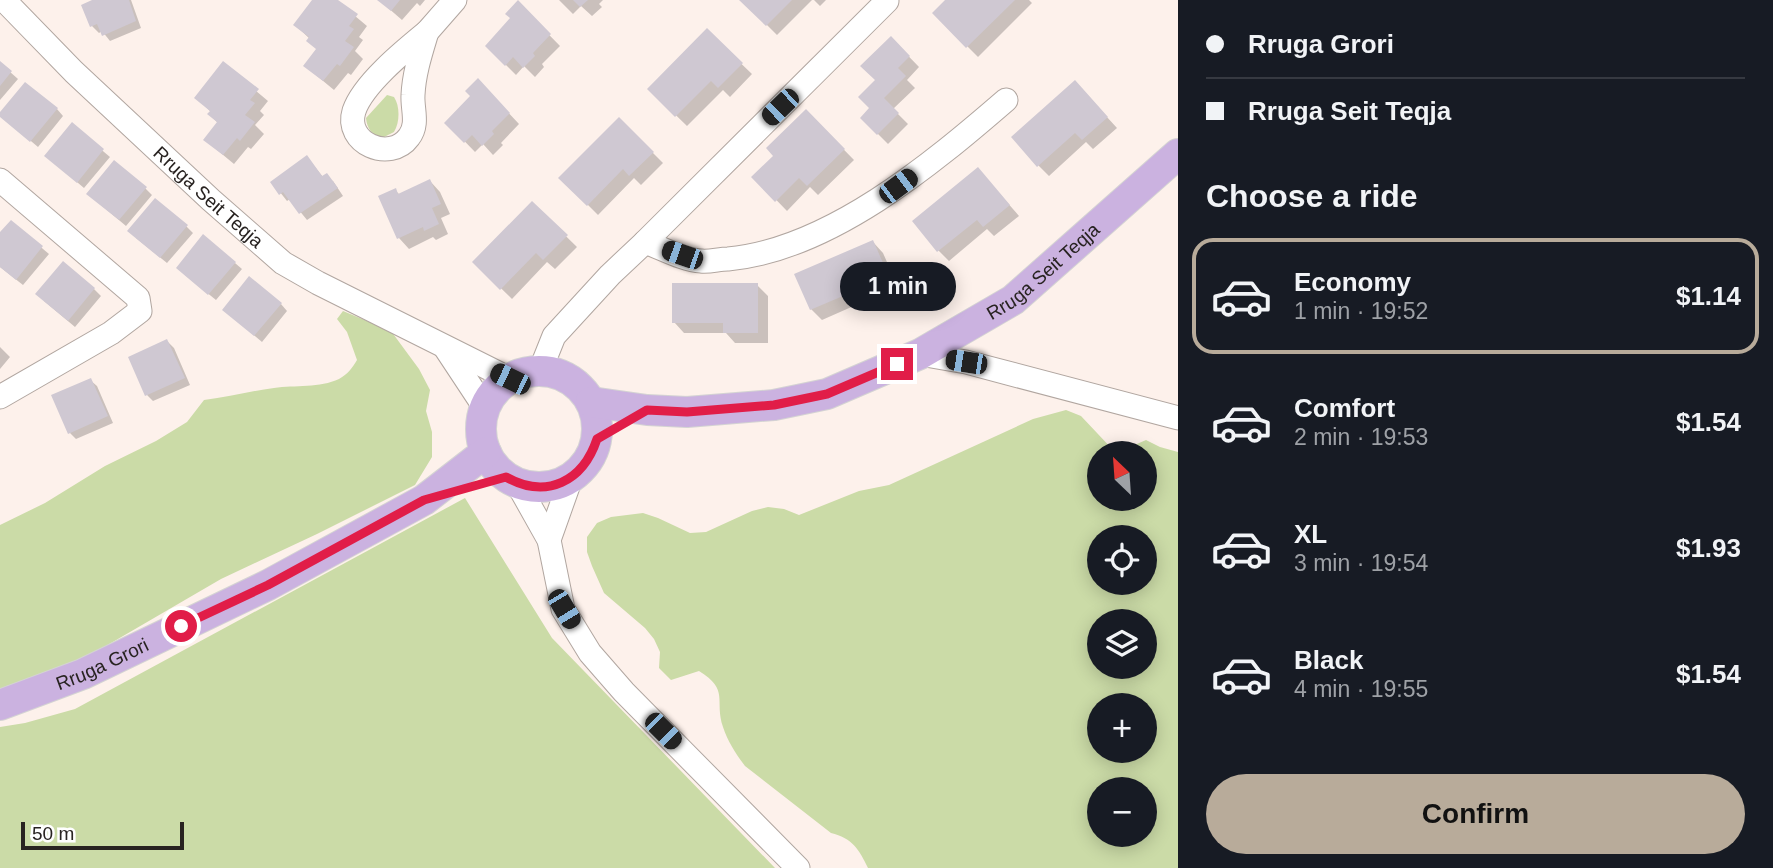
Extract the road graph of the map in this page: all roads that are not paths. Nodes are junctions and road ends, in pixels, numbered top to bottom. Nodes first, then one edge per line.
1 (455, 0) edge
2 (887, 1) edge
3 (6, 4) edge
4 (427, 32) junction
5 (1006, 100) dead end
6 (1178, 154) edge
7 (0, 180) edge
8 (645, 242) junction
9 (445, 347) junction
10 (920, 354) junction
11 (540, 371) junction
12 (510, 379) junction
13 (0, 397) edge
14 (591, 402) junction
15 (485, 408) junction
16 (647, 410) junction
17 (1178, 418) edge
18 (597, 439) junction
19 (486, 452) junction
20 (571, 478) junction
21 (512, 480) junction
22 (424, 500) junction
23 (549, 540) junction
24 (0, 705) edge
25 (798, 868) edge

1 - 4 street
2 - 8 street
3 - 9 street, Rruga Seit Teqja
4 - 4 street
5 - 8 street
6 - 10 main road, Rruga Seit Teqja
7 - 13 street
8 - 11 street
9 - 12 street, Rruga Seit Teqja
9 - 15 street
10 - 16 main road, Rruga Seit Teqja
10 - 17 street
11 - 12 main road
11 - 14 main road
12 - 15 main road
14 - 16 main road, Rruga Seit Teqja
14 - 18 main road
15 - 19 main road
16 - 18 main road
18 - 20 main road
19 - 21 main road
19 - 22 main road, Rruga Grori
20 - 21 main road
20 - 23 street
21 - 22 main road, Rruga Grori
21 - 23 street
22 - 24 main road, Rruga Grori
23 - 25 street

